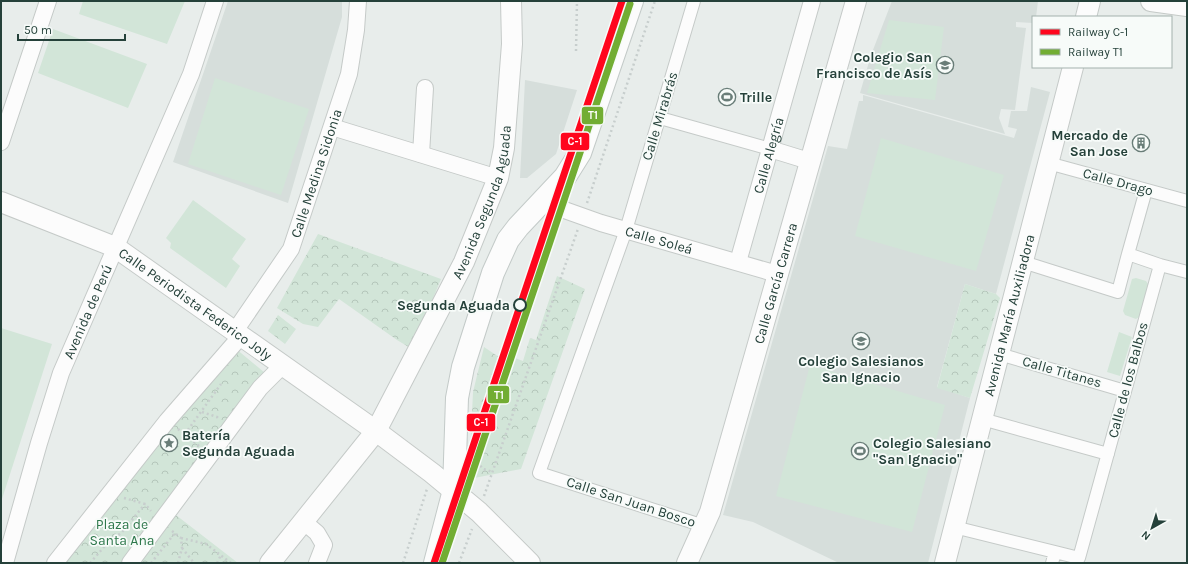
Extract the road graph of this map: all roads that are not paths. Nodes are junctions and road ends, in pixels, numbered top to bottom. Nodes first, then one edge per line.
1 (48, 1) edge
2 (215, 1) edge
3 (358, 1) edge
4 (511, 1) edge
5 (632, 1) edge
6 (694, 1) edge
7 (812, 1) edge
8 (856, 1) edge
9 (1090, 1) edge
10 (1151, 1) edge
11 (1187, 6) edge
12 (1086, 16) edge
13 (1073, 68) edge
14 (424, 88) dead end
15 (660, 118) junction
16 (332, 127) junction
17 (1, 142) edge
18 (770, 149) junction
19 (421, 154) junction
20 (810, 161) junction
21 (1048, 163) junction
22 (498, 178) junction
23 (1146, 190) junction
24 (1187, 201) edge
25 (1, 202) edge
26 (542, 202) junction
27 (626, 230) junction
28 (115, 247) junction
29 (1128, 254) junction
30 (738, 262) junction
31 (1023, 262) junction
32 (1160, 265) junction
33 (1187, 272) edge
34 (778, 274) junction
35 (238, 333) junction
36 (999, 354) junction
37 (282, 366) junction
38 (1125, 390) junction
39 (982, 419) junction
40 (376, 431) junction
41 (1108, 454) junction
42 (558, 478) joint
43 (454, 490) junction
44 (303, 521) junction
45 (704, 526) junction
46 (954, 527) junction
47 (1054, 558) edge
48 (5, 563) edge
49 (55, 563) edge
50 (130, 563) edge
51 (270, 563) edge
52 (317, 563) edge
53 (435, 563) edge
54 (530, 563) edge
55 (688, 563) edge
56 (945, 563) edge

1 - 17 street
2 - 28 street, Avenida de Perú
3 - 16 street, Calle Medina Sidonia
4 - 22 street, Avenida Segunda Aguada
5 - 26 main road
6 - 15 street, Calle Mirabrás
7 - 18 street, Calle Alegría
8 - 20 street, Calle García Carrera
9 - 12 street
10 - 11 street
13 - 21 street, Avenida María Auxiliadora
14 - 19 street
15 - 18 street
15 - 27 street, Calle Mirabrás
16 - 19 street
16 - 35 street, Calle Medina Sidonia
18 - 20 street
18 - 30 street, Calle Alegría
19 - 22 street
20 - 34 street, Calle García Carrera
21 - 23 street, Calle Drago
21 - 31 street, Avenida María Auxiliadora
22 - 40 street, Avenida Segunda Aguada
23 - 24 street, Calle Drago
23 - 29 street
25 - 28 street, Calle Periodista Federico Joly
26 - 27 street, Calle Soleá
26 - 43 main road
27 - 30 street, Calle Soleá
27 - 42 street, Calle Mirabrás
28 - 35 street, Calle Periodista Federico Joly
28 - 48 street, Avenida de Perú
29 - 31 street
29 - 32 street
30 - 34 street, Calle Soleá
31 - 36 street, Avenida María Auxiliadora
32 - 33 street
32 - 38 street, Calle de los Balbos
34 - 45 street, Calle García Carrera
35 - 37 street, Calle Periodista Federico Joly
35 - 49 street
36 - 38 street, Calle Titanes
36 - 39 street, Avenida María Auxiliadora
37 - 40 street, Calle Periodista Federico Joly
37 - 50 street
38 - 41 street, Calle de los Balbos
39 - 41 street
39 - 46 street, Avenida María Auxiliadora
40 - 43 street, Calle Periodista Federico Joly
40 - 44 street, Avenida Segunda Aguada
41 - 47 street, Calle de los Balbos
42 - 45 street, Calle San Juan Bosco
43 - 53 main road
43 - 54 street, Calle Periodista Federico Joly
44 - 51 street, Avenida Segunda Aguada
44 - 52 street
45 - 55 street, Calle García Carrera
46 - 47 street
46 - 56 street, Avenida María Auxiliadora

